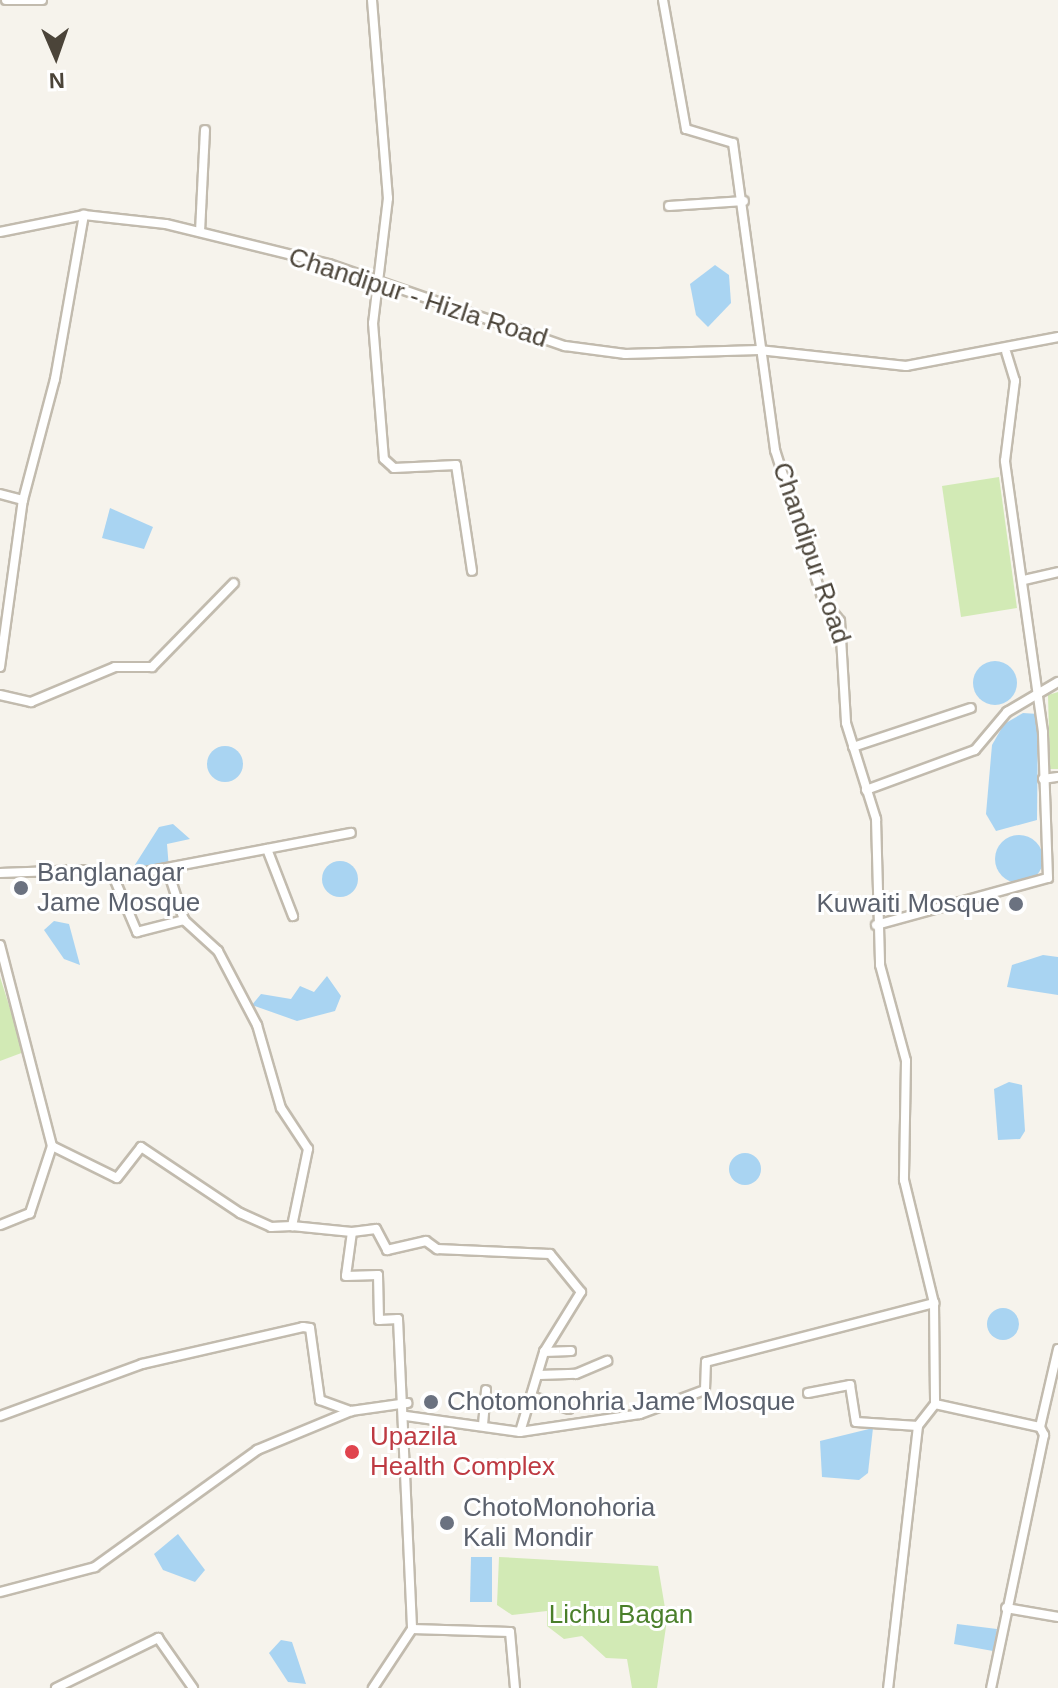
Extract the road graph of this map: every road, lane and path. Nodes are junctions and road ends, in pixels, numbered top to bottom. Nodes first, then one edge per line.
1 (6, 0) edge
2 (42, 0) edge
3 (372, 0) edge
4 (663, 0) edge
5 (205, 130) dead end
6 (744, 201) junction
7 (669, 206) dead end
8 (84, 215) junction
9 (0, 232) edge
10 (200, 232) junction
11 (383, 287) junction
12 (1058, 337) edge
13 (759, 350) junction
14 (1006, 352) junction
15 (0, 494) edge
16 (23, 500) junction
17 (472, 571) dead end
18 (1058, 572) edge
19 (1024, 580) junction
20 (234, 583) dead end
21 (0, 667) edge
22 (1058, 682) edge
23 (1038, 691) junction
24 (0, 695) edge
25 (971, 708) dead end
26 (853, 747) junction
27 (1058, 777) edge
28 (1043, 779) junction
29 (866, 790) junction
30 (351, 833) dead end
31 (267, 849) junction
32 (168, 871) junction
33 (0, 873) edge
34 (114, 878) junction
35 (293, 916) dead end
36 (184, 920) junction
37 (876, 925) junction
38 (0, 945) edge
39 (1, 959) edge
40 (52, 1146) junction
41 (0, 1225) edge
42 (292, 1226) junction
43 (352, 1232) junction
44 (934, 1303) junction
45 (1058, 1349) edge
46 (571, 1351) dead end
47 (544, 1352) junction
48 (607, 1361) dead end
49 (539, 1375) junction
50 (486, 1390) dead end
51 (808, 1393) dead end
52 (531, 1396) junction
53 (407, 1403) junction
54 (935, 1404) junction
55 (569, 1409) dead end
56 (351, 1411) junction
57 (0, 1416) edge
58 (406, 1416) junction
59 (483, 1425) junction
60 (918, 1426) junction
61 (1040, 1427) junction
62 (520, 1432) junction
63 (0, 1592) edge
64 (1006, 1608) junction
65 (1058, 1617) edge
66 (412, 1629) junction
67 (56, 1688) edge
68 (193, 1688) edge
69 (373, 1688) edge
70 (515, 1688) edge
71 (888, 1688) edge
72 (991, 1688) edge

1 - 2 street
3 - 11 street
4 - 6 street, Chandipur Road
5 - 10 street
6 - 7 street
6 - 13 street, Chandipur Road
8 - 9 street, Chandipur - Hizla Road
8 - 10 street, Chandipur - Hizla Road
8 - 16 street
10 - 11 street, Chandipur - Hizla Road
11 - 13 street, Chandipur - Hizla Road
11 - 17 street
12 - 14 street, Chandipur - Hizla Road
13 - 14 street, Chandipur - Hizla Road
13 - 26 street, Chandipur Road
14 - 19 street
15 - 16 street
16 - 21 street
18 - 19 street
19 - 23 street
20 - 24 street
22 - 23 street
23 - 28 street
23 - 29 street
25 - 26 street
26 - 29 street, Chandipur Road
27 - 28 street
28 - 37 street
29 - 37 street, Chandipur Road
30 - 31 street
31 - 32 street
31 - 35 street
32 - 34 street
32 - 36 street
33 - 34 street
34 - 36 street
36 - 42 street
37 - 44 street, Chandipur Road
38 - 39 street
39 - 40 street
40 - 41 street
40 - 42 street
42 - 43 street
43 - 47 street
43 - 53 street
44 - 54 street, Chandipur Road
44 - 62 street
45 - 61 street
46 - 47 street
47 - 49 street
48 - 49 street
49 - 52 street
50 - 59 street
51 - 60 street
52 - 55 street
52 - 62 street
53 - 56 street
53 - 58 street
54 - 60 street
54 - 61 street
56 - 57 street
56 - 63 street
58 - 59 street
58 - 66 street
59 - 62 street
60 - 71 street
61 - 64 street
64 - 65 street
64 - 72 street
66 - 69 street
66 - 70 street
67 - 68 street

